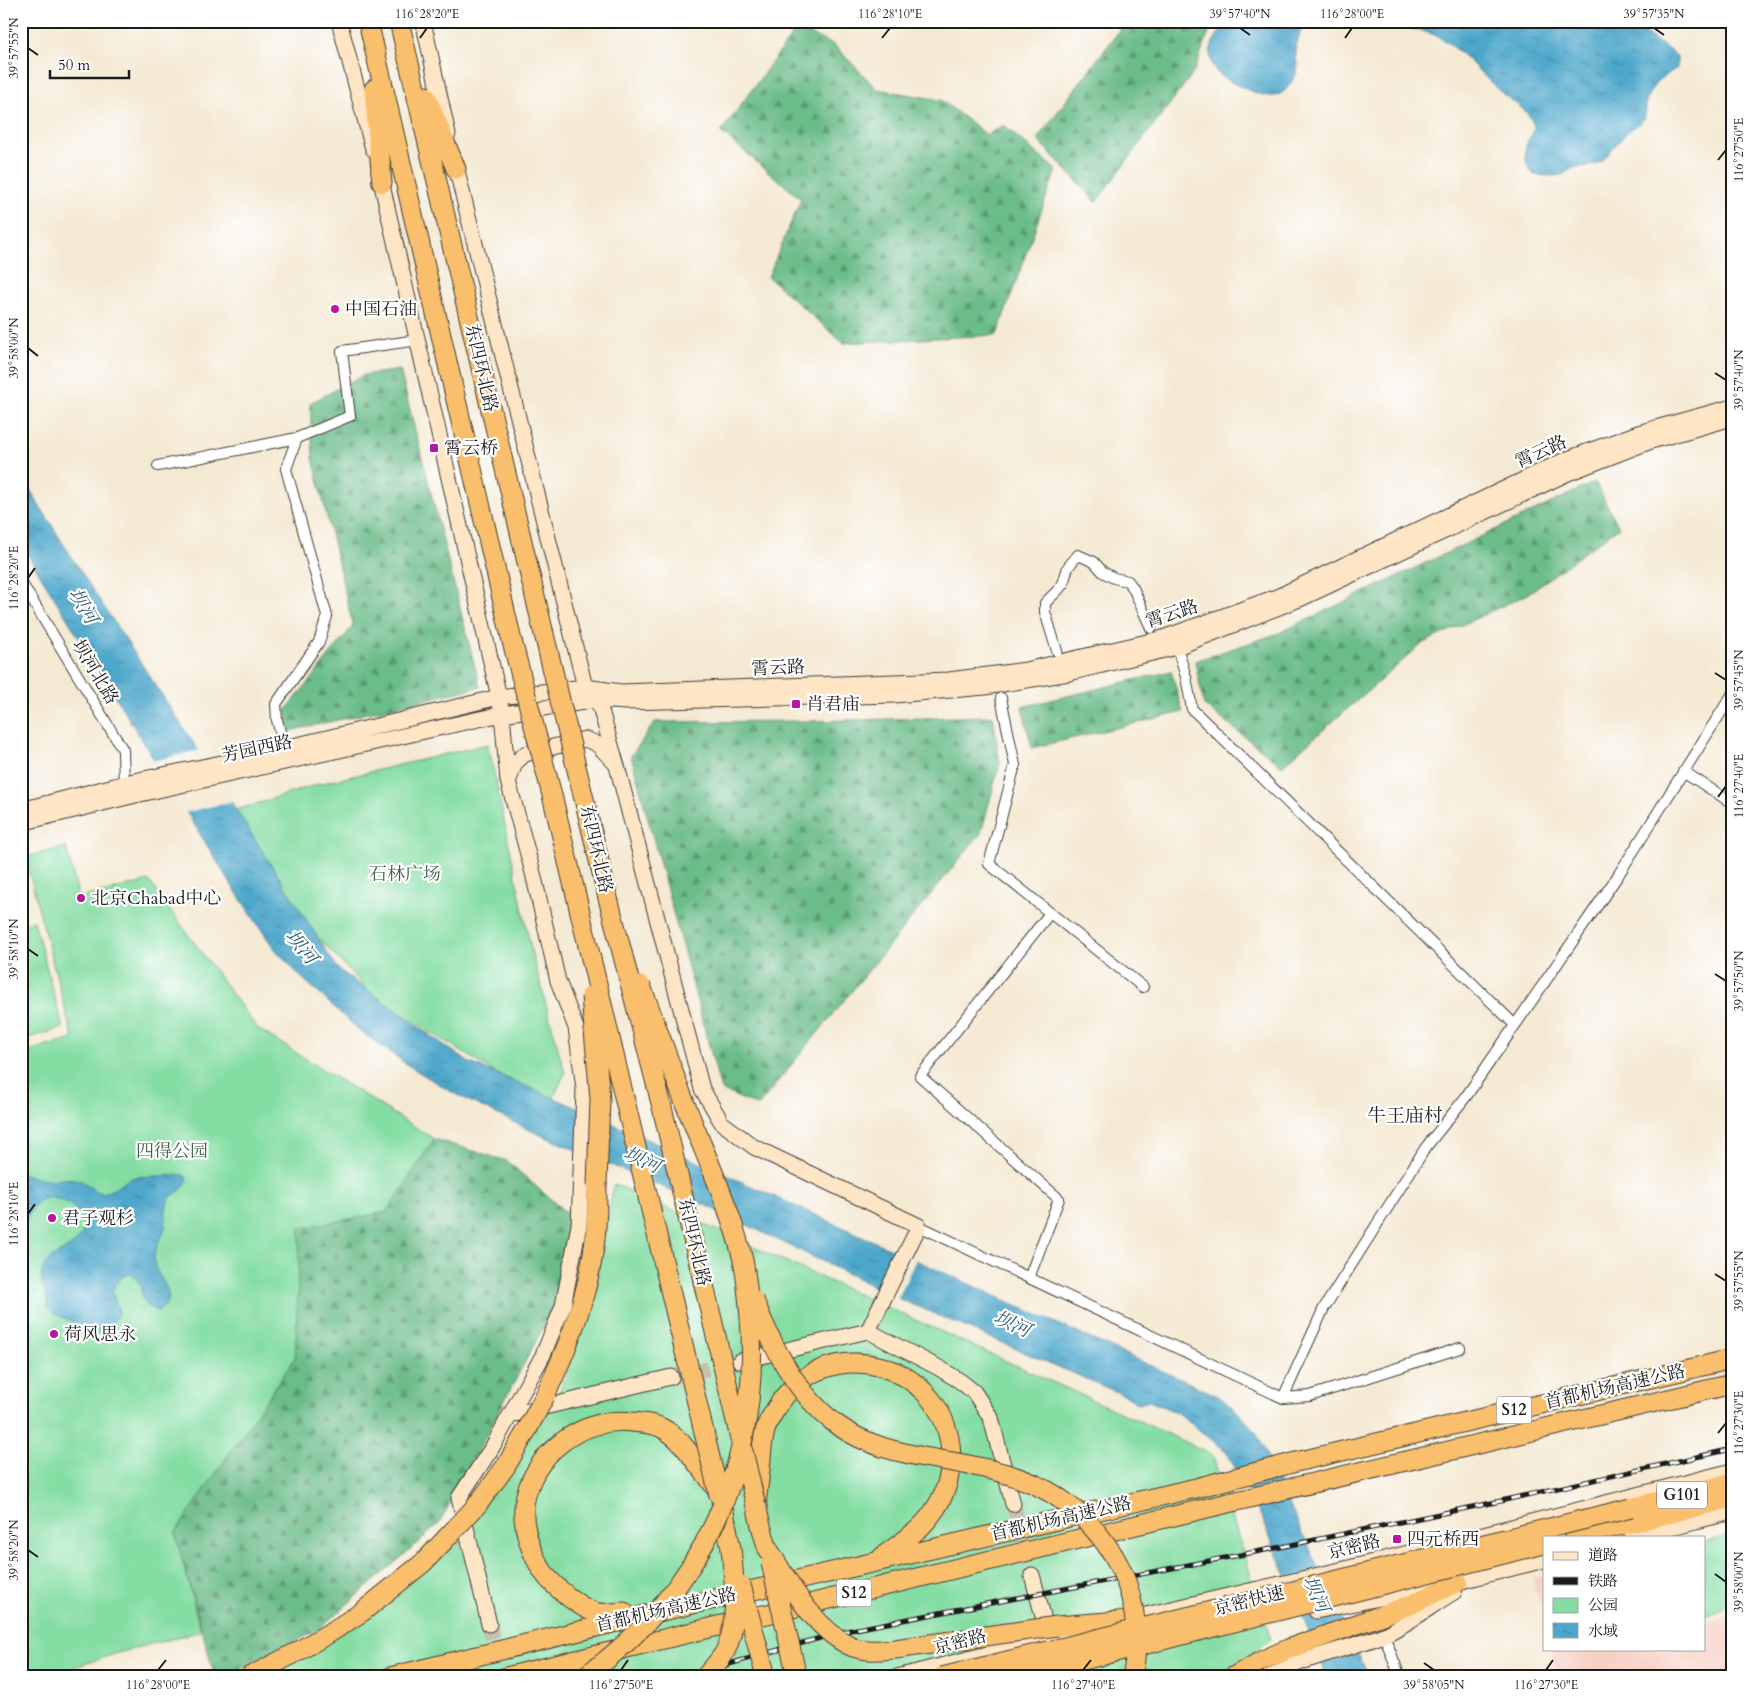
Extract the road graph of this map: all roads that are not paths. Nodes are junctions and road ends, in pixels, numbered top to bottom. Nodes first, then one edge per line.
1 (340, 21) edge
2 (399, 21) edge
3 (423, 21) edge
4 (369, 23) edge
5 (404, 42) junction
6 (456, 169) junction
7 (382, 183) junction
8 (418, 340) junction
9 (1732, 407) edge
10 (1732, 418) edge
11 (297, 438) junction
12 (158, 466) dead end
13 (21, 582) edge
14 (1151, 628) dead end
15 (1177, 647) junction
16 (1057, 651) dead end
17 (585, 687) junction
18 (1732, 695) edge
19 (499, 697) junction
20 (1001, 698) dead end
21 (598, 700) junction
22 (502, 714) junction
23 (284, 747) junction
24 (617, 766) junction
25 (229, 768) junction
26 (1683, 771) junction
27 (508, 781) junction
28 (133, 786) junction
29 (1732, 803) edge
30 (21, 810) edge
31 (21, 823) edge
32 (608, 898) junction
33 (1050, 913) junction
34 (588, 945) junction
35 (1143, 987) dead end
36 (1515, 1025) junction
37 (590, 1181) junction
38 (919, 1226) junction
39 (745, 1277) junction
40 (1030, 1278) junction
41 (868, 1331) junction
42 (1460, 1348) dead end
43 (1732, 1359) edge
44 (740, 1361) tunnel mouth
45 (671, 1378) tunnel mouth
46 (1732, 1384) edge
47 (1283, 1398) junction
48 (511, 1415) junction
49 (1732, 1471) edge
50 (1732, 1483) edge
51 (719, 1495) junction
52 (1732, 1498) edge
53 (1013, 1504) tunnel mouth
54 (756, 1506) junction
55 (1732, 1512) edge
56 (1633, 1522) edge
57 (1571, 1536) edge
58 (1578, 1536) edge
59 (1543, 1542) edge
60 (1543, 1544) edge
61 (767, 1547) junction
62 (731, 1548) junction
63 (1543, 1560) edge
64 (877, 1561) junction
65 (1494, 1573) junction
66 (1032, 1575) tunnel mouth
67 (1458, 1582) junction
68 (658, 1612) junction
69 (1050, 1621) junction
70 (1119, 1621) junction
71 (489, 1624) tunnel mouth
72 (1377, 1637) junction
73 (1292, 1657) junction
74 (248, 1677) edge
75 (390, 1677) edge
76 (506, 1677) edge
77 (584, 1677) edge
78 (706, 1677) edge
79 (766, 1677) edge
80 (797, 1677) edge
81 (897, 1677) edge
82 (942, 1677) edge
83 (1016, 1677) edge
84 (1052, 1677) edge
85 (1132, 1677) edge
86 (1233, 1677) edge
87 (1269, 1677) edge
88 (1400, 1677) edge

1 - 7 main road
2 - 5 highway, 东四环北路
3 - 6 main road, 东四环北路
4 - 7 highway
4 - 34 highway, 东四环北路, bridge
5 - 6 highway
5 - 32 highway, 东四环北路, bridge
6 - 17 main road, 东四环北路
7 - 8 main road
8 - 11 street
8 - 19 main road
9 - 17 main road, 霄云路
10 - 15 main road, 霄云路
11 - 12 street
11 - 23 street
13 - 28 street, 坝河北路
14 - 16 street
15 - 21 main road, 霄云路
15 - 36 street
17 - 19 main road, 霄云路
17 - 21 main road
18 - 26 street
19 - 22 main road
19 - 23 main road, 芳园西路
20 - 33 street
21 - 22 main road, 霄云路
21 - 24 main road
22 - 25 main road, 芳园西路
22 - 27 main road
23 - 25 main road, 芳园西路
24 - 27 main road
24 - 38 main road
25 - 28 main road, 芳园西路
26 - 29 street
26 - 36 street
27 - 37 main road
28 - 30 main road, 芳园西路
28 - 31 main road, 芳园西路
32 - 39 highway, bridge
32 - 54 highway, 东四环北路, bridge
33 - 35 street
33 - 40 street
34 - 37 highway, bridge
34 - 51 highway, 东四环北路, bridge
36 - 47 street
37 - 48 main road
37 - 74 highway, bridge
38 - 40 street
38 - 41 main road
39 - 77 highway, bridge
39 - 85 highway, bridge
40 - 47 street
41 - 44 main road
41 - 53 main road
42 - 47 street
43 - 64 highway, 首都机场高速公路 / S12
45 - 48 main road
46 - 76 highway, 首都机场高速公路 / S12
48 - 71 main road
49 - 70 main road, 京密路
50 - 56 highway, 京密快速 / G101
51 - 62 highway, 东四环北路, bridge
51 - 68 highway
52 - 56 highway, 京密快速 / G101
54 - 61 highway, 东四环北路
54 - 64 highway, bridge
55 - 56 main road
56 - 57 highway, 京密快速 / G101, bridge
56 - 58 highway, 京密快速 / G101
59 - 82 highway, 京密快速 / G101, bridge
60 - 83 highway, 京密快速, bridge
61 - 69 highway, bridge
61 - 80 highway, 东四环北路, bridge
62 - 78 highway, bridge
62 - 79 highway, bridge
63 - 65 main road
64 - 68 highway, 首都机场高速公路 / S12
65 - 67 main road
65 - 72 main road
66 - 69 main road
67 - 73 highway
67 - 84 main road
68 - 75 highway, 首都机场高速公路 / S12
69 - 70 highway
70 - 81 main road, 京密路
72 - 73 main road
72 - 88 street
73 - 86 highway
73 - 87 main road

